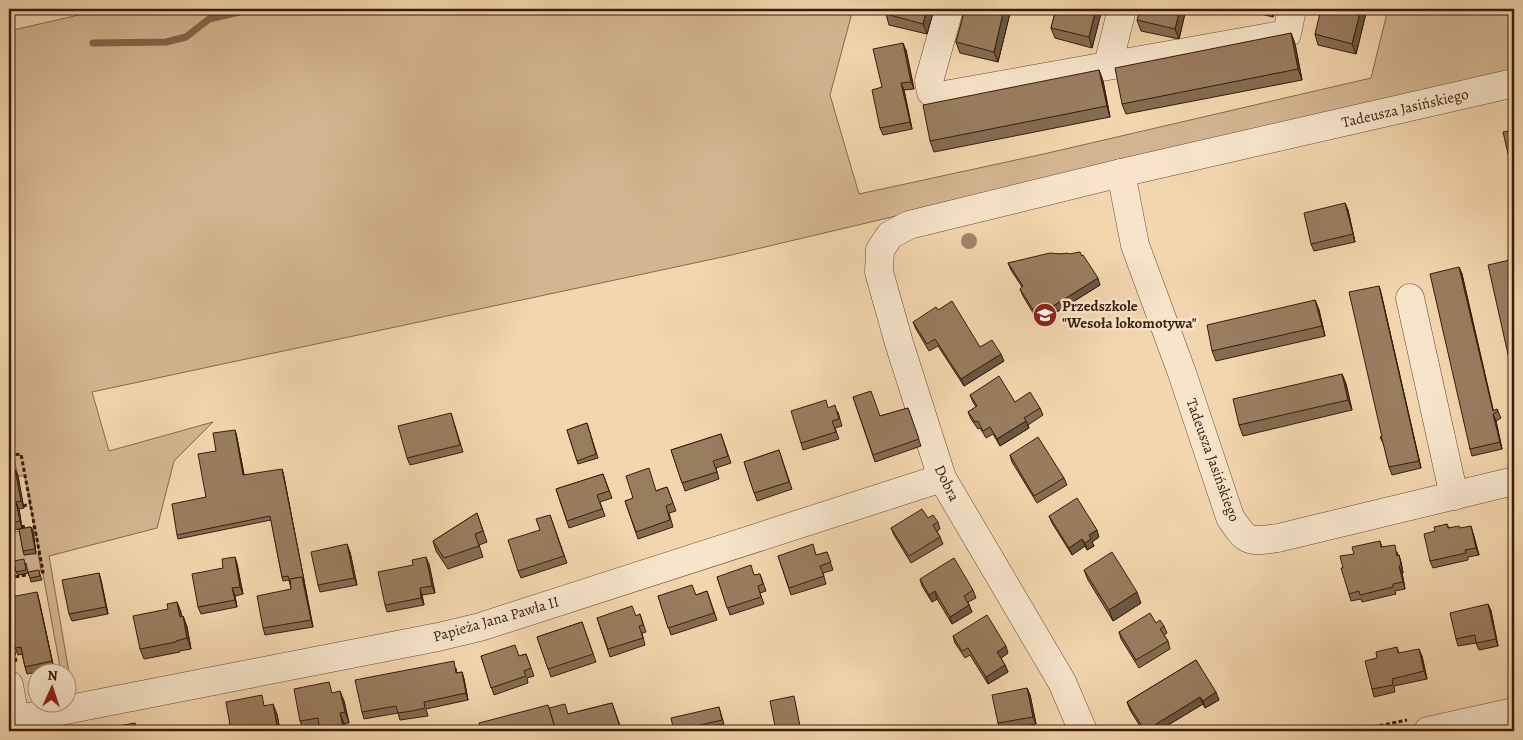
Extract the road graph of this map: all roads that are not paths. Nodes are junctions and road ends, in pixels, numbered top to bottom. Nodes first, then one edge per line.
1 (949, 9) edge
2 (1122, 9) edge
3 (1292, 9) edge
4 (1108, 65) junction
5 (1514, 83) edge
6 (1121, 174) junction
7 (909, 225) joint
8 (1410, 298) dead end
9 (942, 478) junction
10 (1514, 481) edge
11 (1454, 496) junction
12 (9, 685) edge
13 (1514, 712) edge
14 (12, 720) edge
15 (1083, 731) edge
16 (1428, 731) edge

1 - 4 street
2 - 4 street
3 - 4 street
5 - 6 street, Tadeusza Jasińskiego
6 - 7 street, Tadeusza Jasińskiego
6 - 11 street, Tadeusza Jasińskiego
7 - 9 street, Dobra
8 - 11 street
9 - 14 street, Papieża Jana Pawła II
9 - 15 street, Dobra
10 - 11 street, Tadeusza Jasińskiego
12 - 14 street
13 - 16 street

